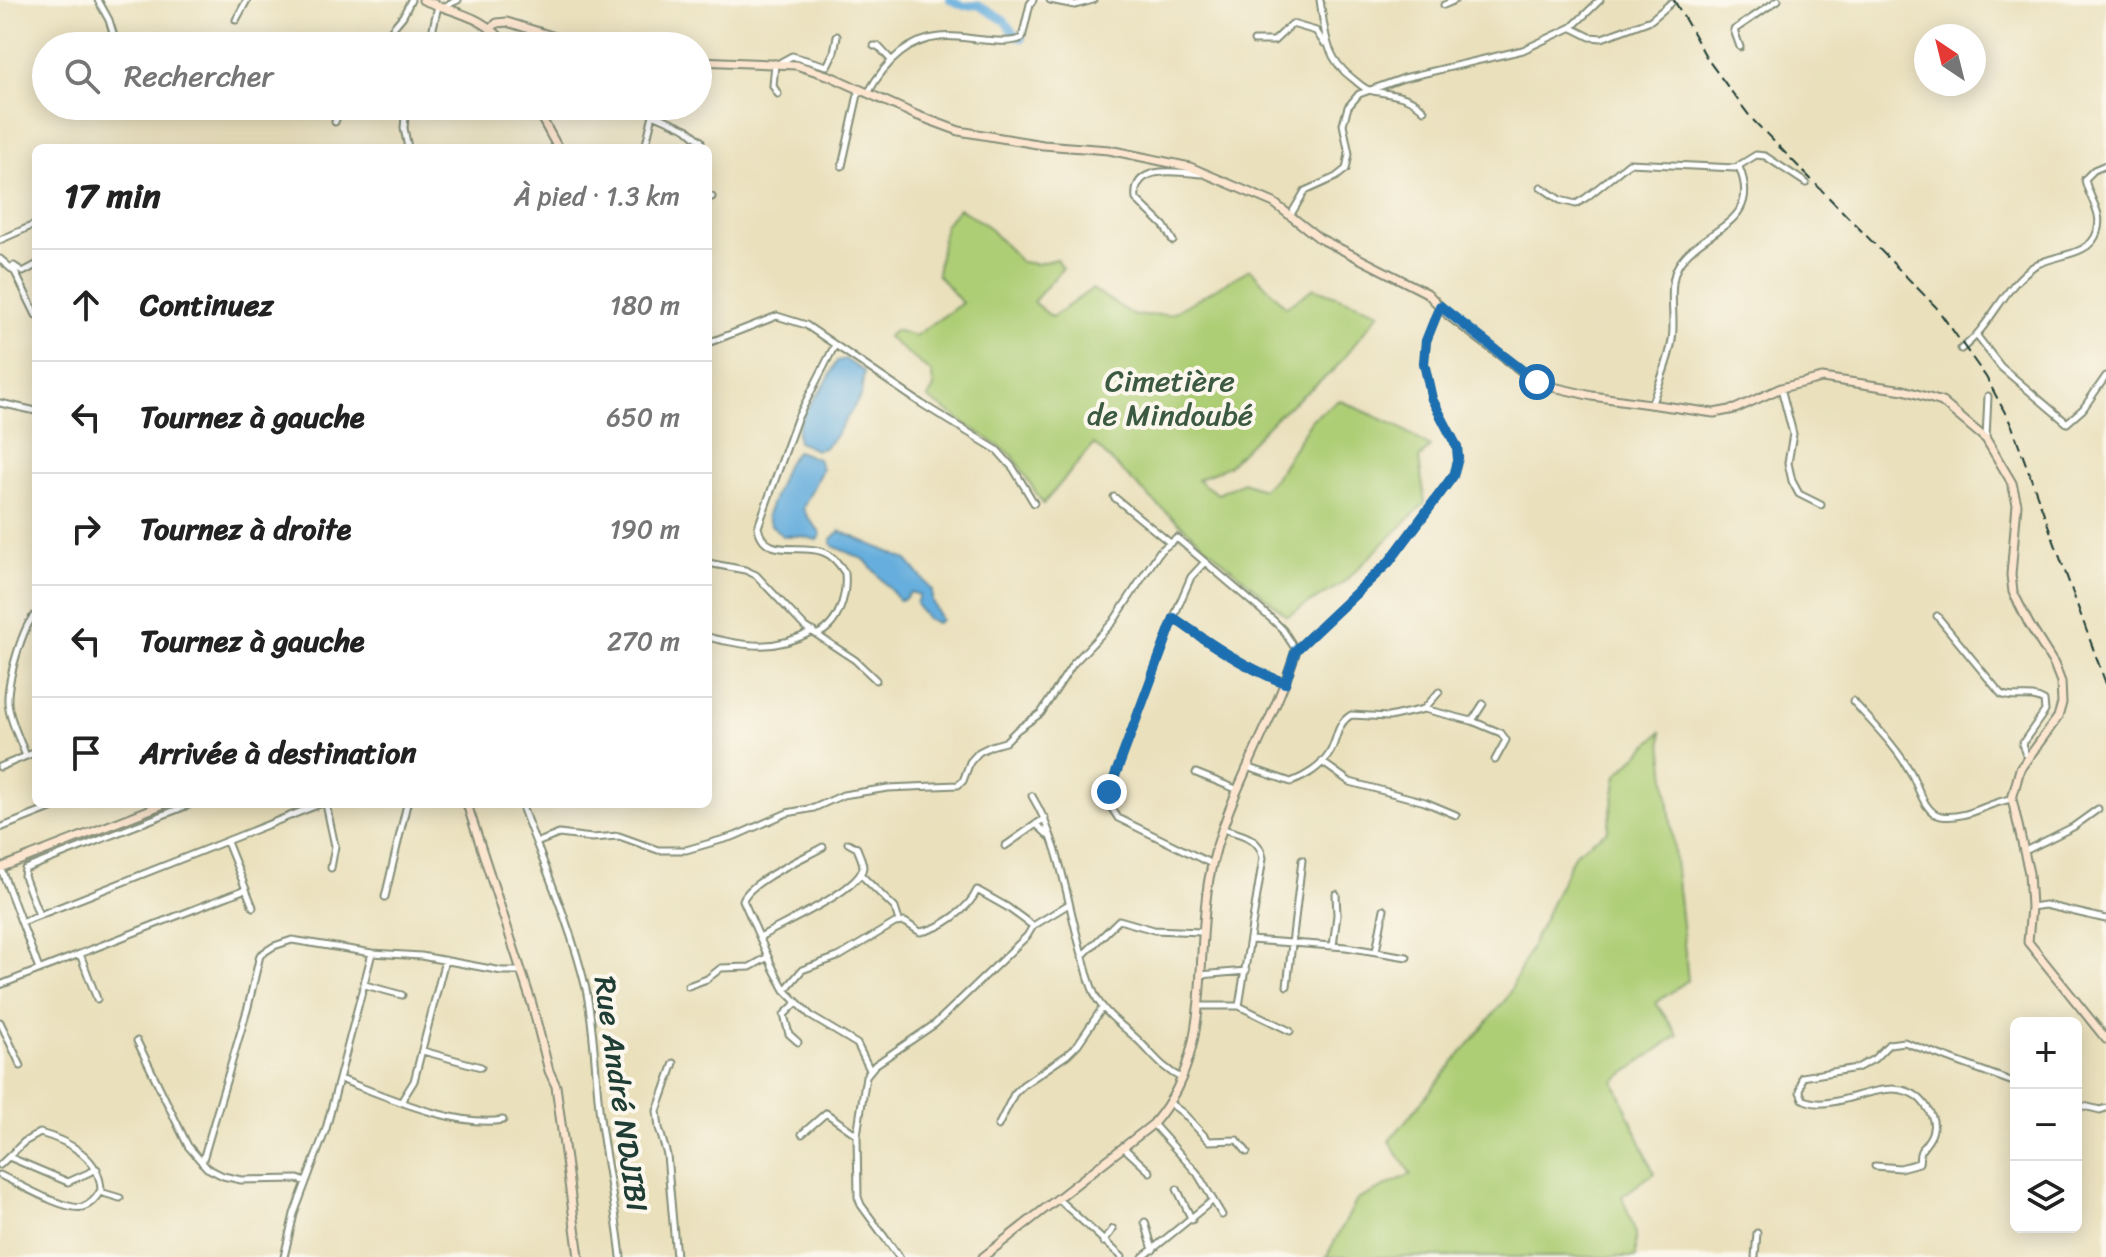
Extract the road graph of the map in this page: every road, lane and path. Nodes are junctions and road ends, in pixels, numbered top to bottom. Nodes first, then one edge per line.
1 (98, 0) edge
2 (247, 0) edge
3 (411, 0) edge
4 (423, 0) edge
5 (456, 0) edge
6 (1033, 0) edge
7 (1050, 0) edge
8 (1093, 0) edge
9 (1320, 0) edge
10 (1455, 0) edge
11 (1600, 0) edge
12 (1778, 0) edge
13 (1671, 3) dead end
14 (1444, 5) dead end
15 (440, 7) junction
16 (236, 20) dead end
17 (492, 27) junction
18 (1572, 27) junction
19 (113, 32) edge
20 (390, 32) edge
21 (433, 32) edge
22 (496, 32) edge
23 (538, 32) edge
24 (837, 36) dead end
25 (1254, 41) dead end
26 (874, 46) dead end
27 (1327, 47) junction
28 (1740, 47) dead end
29 (891, 60) junction
30 (712, 61) edge
31 (778, 62) junction
32 (859, 90) junction
33 (1367, 91) junction
34 (868, 93) junction
35 (778, 94) dead end
36 (1424, 110) dead end
37 (405, 120) edge
38 (543, 120) edge
39 (652, 120) edge
40 (667, 120) edge
41 (701, 141) dead end
42 (407, 144) edge
43 (556, 144) edge
44 (646, 144) edge
45 (2106, 165) edge
46 (842, 166) dead end
47 (1739, 167) junction
48 (1206, 174) junction
49 (1806, 183) dead end
50 (1541, 187) dead end
51 (1290, 216) junction
52 (32, 226) edge
53 (0, 240) edge
54 (1173, 241) dead end
55 (0, 259) edge
56 (10, 265) junction
57 (32, 267) edge
58 (32, 306) edge
59 (1440, 306) junction
60 (1977, 336) junction
61 (712, 341) edge
62 (835, 345) junction
63 (1961, 349) dead end
64 (2106, 376) edge
65 (1781, 388) junction
66 (1988, 396) dead end
67 (0, 403) edge
68 (1651, 406) junction
69 (32, 410) edge
70 (1986, 439) junction
71 (1114, 497) dead end
72 (1034, 503) dead end
73 (1821, 505) dead end
74 (1169, 542) junction
75 (1204, 563) junction
76 (712, 564) edge
77 (1937, 616) dead end
78 (1174, 618) junction
79 (32, 619) edge
80 (815, 632) junction
81 (712, 638) edge
82 (1296, 650) junction
83 (876, 680) dead end
84 (1285, 683) junction
85 (1439, 692) dead end
86 (1853, 701) dead end
87 (1483, 704) dead end
88 (1424, 709) junction
89 (1472, 721) junction
90 (32, 754) edge
91 (26, 756) junction
92 (2027, 758) junction
93 (1495, 760) dead end
94 (1322, 762) junction
95 (1246, 766) junction
96 (0, 767) edge
97 (1196, 773) dead end
98 (1236, 789) junction
99 (1032, 796) dead end
100 (2012, 799) junction
101 (51, 808) edge
102 (154, 808) edge
103 (181, 808) edge
104 (310, 808) edge
105 (327, 808) edge
106 (406, 808) edge
107 (468, 808) edge
108 (523, 808) edge
109 (2098, 809) dead end
110 (1456, 815) dead end
111 (1045, 818) junction
112 (1036, 824) junction
113 (0, 828) edge
114 (1222, 829) junction
115 (1052, 838) junction
116 (227, 842) junction
117 (536, 843) junction
118 (848, 843) dead end
119 (1005, 846) dead end
120 (823, 847) dead end
121 (2025, 851) junction
122 (1302, 860) dead end
123 (1212, 864) junction
124 (0, 867) edge
125 (331, 868) dead end
126 (860, 874) junction
127 (246, 889) junction
128 (1336, 894) dead end
129 (385, 897) dead end
130 (1069, 904) junction
131 (253, 907) dead end
132 (2031, 907) junction
133 (1384, 909) dead end
134 (39, 915) junction
135 (2106, 919) edge
136 (899, 921) junction
137 (22, 922) junction
138 (1033, 926) junction
139 (1202, 932) junction
140 (760, 937) junction
141 (1250, 940) junction
142 (1290, 942) junction
143 (1333, 946) junction
144 (1376, 951) junction
145 (372, 953) junction
146 (80, 954) junction
147 (1082, 956) junction
148 (768, 957) junction
149 (1407, 957) dead end
150 (445, 960) junction
151 (39, 969) junction
152 (521, 971) junction
153 (1246, 971) junction
154 (1199, 975) junction
155 (0, 985) edge
156 (365, 985) junction
157 (688, 986) dead end
158 (1287, 986) dead end
159 (785, 990) junction
160 (402, 995) dead end
161 (97, 999) dead end
162 (796, 1003) junction
163 (1197, 1006) junction
164 (1239, 1006) junction
165 (1103, 1007) junction
166 (0, 1022) edge
167 (1290, 1031) dead end
168 (2106, 1039) edge
169 (137, 1041) dead end
170 (798, 1042) dead end
171 (423, 1051) junction
172 (674, 1063) dead end
173 (21, 1066) dead end
174 (481, 1067) dead end
175 (870, 1070) junction
176 (340, 1079) junction
177 (1183, 1079) junction
178 (2010, 1081) edge
179 (401, 1102) junction
180 (1171, 1104) junction
181 (2082, 1106) edge
182 (2106, 1108) edge
183 (503, 1120) dead end
184 (1153, 1124) junction
185 (998, 1126) dead end
186 (802, 1134) dead end
187 (857, 1135) junction
188 (1124, 1148) junction
189 (1247, 1152) dead end
190 (9, 1157) junction
191 (202, 1163) junction
192 (0, 1165) edge
193 (1875, 1166) dead end
194 (97, 1169) junction
195 (1150, 1172) dead end
196 (0, 1175) edge
197 (306, 1182) junction
198 (1177, 1189) dead end
199 (100, 1192) junction
200 (120, 1198) dead end
201 (1058, 1199) junction
202 (1212, 1201) junction
203 (1222, 1215) dead end
204 (1192, 1220) junction
205 (1145, 1222) dead end
206 (1113, 1229) dead end
207 (1757, 1233) dead end
208 (1103, 1242) junction
209 (1153, 1250) junction
210 (284, 1257) edge
211 (579, 1257) edge
212 (621, 1257) edge
213 (676, 1257) edge
214 (899, 1257) edge
215 (983, 1257) edge
216 (1122, 1257) edge
217 (1143, 1257) edge
218 (1755, 1257) edge

1 - 19 street
2 - 16 street
3 - 20 street
4 - 15 street
5 - 15 street
6 - 29 street
7 - 8 street
9 - 27 street
10 - 14 street
11 - 18 street
12 - 28 street
13 - 18 street
15 - 17 street
15 - 21 street
17 - 22 street
17 - 23 street
18 - 33 street
24 - 31 street
25 - 27 street
26 - 29 street
27 - 33 street
29 - 34 street
30 - 31 street
31 - 32 street
31 - 35 street
32 - 34 street
32 - 46 street
33 - 36 street
33 - 51 street
34 - 48 street
37 - 42 street
38 - 43 street
39 - 44 street
40 - 41 street
45 - 60 street
47 - 49 street
47 - 50 street
47 - 68 street
48 - 51 street
48 - 54 street
51 - 59 street
52 - 53 street
55 - 56 street
56 - 57 street
56 - 58 street
59 - 68 street
59 - 82 street
60 - 63 street
60 - 64 street
61 - 62 street
62 - 72 street
62 - 80 street
65 - 68 street
65 - 70 street
65 - 73 street
66 - 70 street
67 - 69 street
70 - 92 street
71 - 74 street
74 - 75 street
74 - 117 street
75 - 78 street
75 - 82 street
76 - 80 street
77 - 92 street
78 - 84 street
78 - 123 street
79 - 91 street
80 - 81 street
80 - 83 street
82 - 84 street
84 - 95 street
85 - 88 street
86 - 100 street
87 - 89 street
88 - 89 street
88 - 94 street
89 - 93 street
90 - 91 street
91 - 96 street
92 - 100 street
94 - 95 street
94 - 110 street
95 - 98 street
97 - 98 street
98 - 114 street
99 - 111 street
100 - 121 street
101 - 113 street
102 - 124 street
103 - 134 street
104 - 116 street
105 - 125 street
106 - 129 street
107 - 152 street
108 - 117 street, Rue André NDJIBI
109 - 121 street
111 - 112 street
111 - 115 street
112 - 115 street
112 - 119 street
114 - 123 street
114 - 141 street
115 - 130 street
116 - 127 street
116 - 134 street
117 - 212 street, Rue André NDJIBI
118 - 126 street
120 - 140 street
121 - 132 street
122 - 142 street
123 - 139 street
124 - 137 street
126 - 136 street
126 - 140 street
127 - 131 street
127 - 146 street
128 - 143 street
130 - 138 street
130 - 147 street
132 - 135 street
132 - 168 street
133 - 144 street
134 - 137 street
136 - 138 street
136 - 159 street
137 - 151 street
138 - 175 street
139 - 147 street
139 - 154 street
140 - 148 street
141 - 142 street
141 - 153 street
142 - 143 street
142 - 158 street
143 - 144 street
144 - 149 street
145 - 150 street
145 - 156 street
145 - 191 street
146 - 151 street
146 - 161 street
147 - 165 street
148 - 157 street
148 - 159 street
150 - 152 street
150 - 171 street
151 - 155 street
152 - 211 street
153 - 154 street
153 - 164 street
154 - 163 street
156 - 160 street
156 - 176 street
159 - 162 street
162 - 170 street
162 - 175 street
163 - 164 street
163 - 177 street
164 - 167 street
165 - 177 street
165 - 185 street
166 - 173 street
169 - 191 street
171 - 174 street
171 - 179 street
172 - 213 street
175 - 187 street
176 - 179 street
176 - 197 street
177 - 180 street
178 - 193 street
179 - 183 street
180 - 184 street
180 - 189 street
181 - 182 street
184 - 188 street
184 - 202 street
186 - 187 street
187 - 214 street
188 - 195 street
188 - 201 street
190 - 192 street
190 - 194 street
190 - 194 street
191 - 197 street
194 - 199 street
196 - 199 street
197 - 210 street
198 - 204 street
199 - 200 street
201 - 208 street
201 - 215 street
202 - 203 street
202 - 204 street
204 - 209 street
205 - 209 street
206 - 208 street
207 - 218 street
208 - 216 street
209 - 217 street

